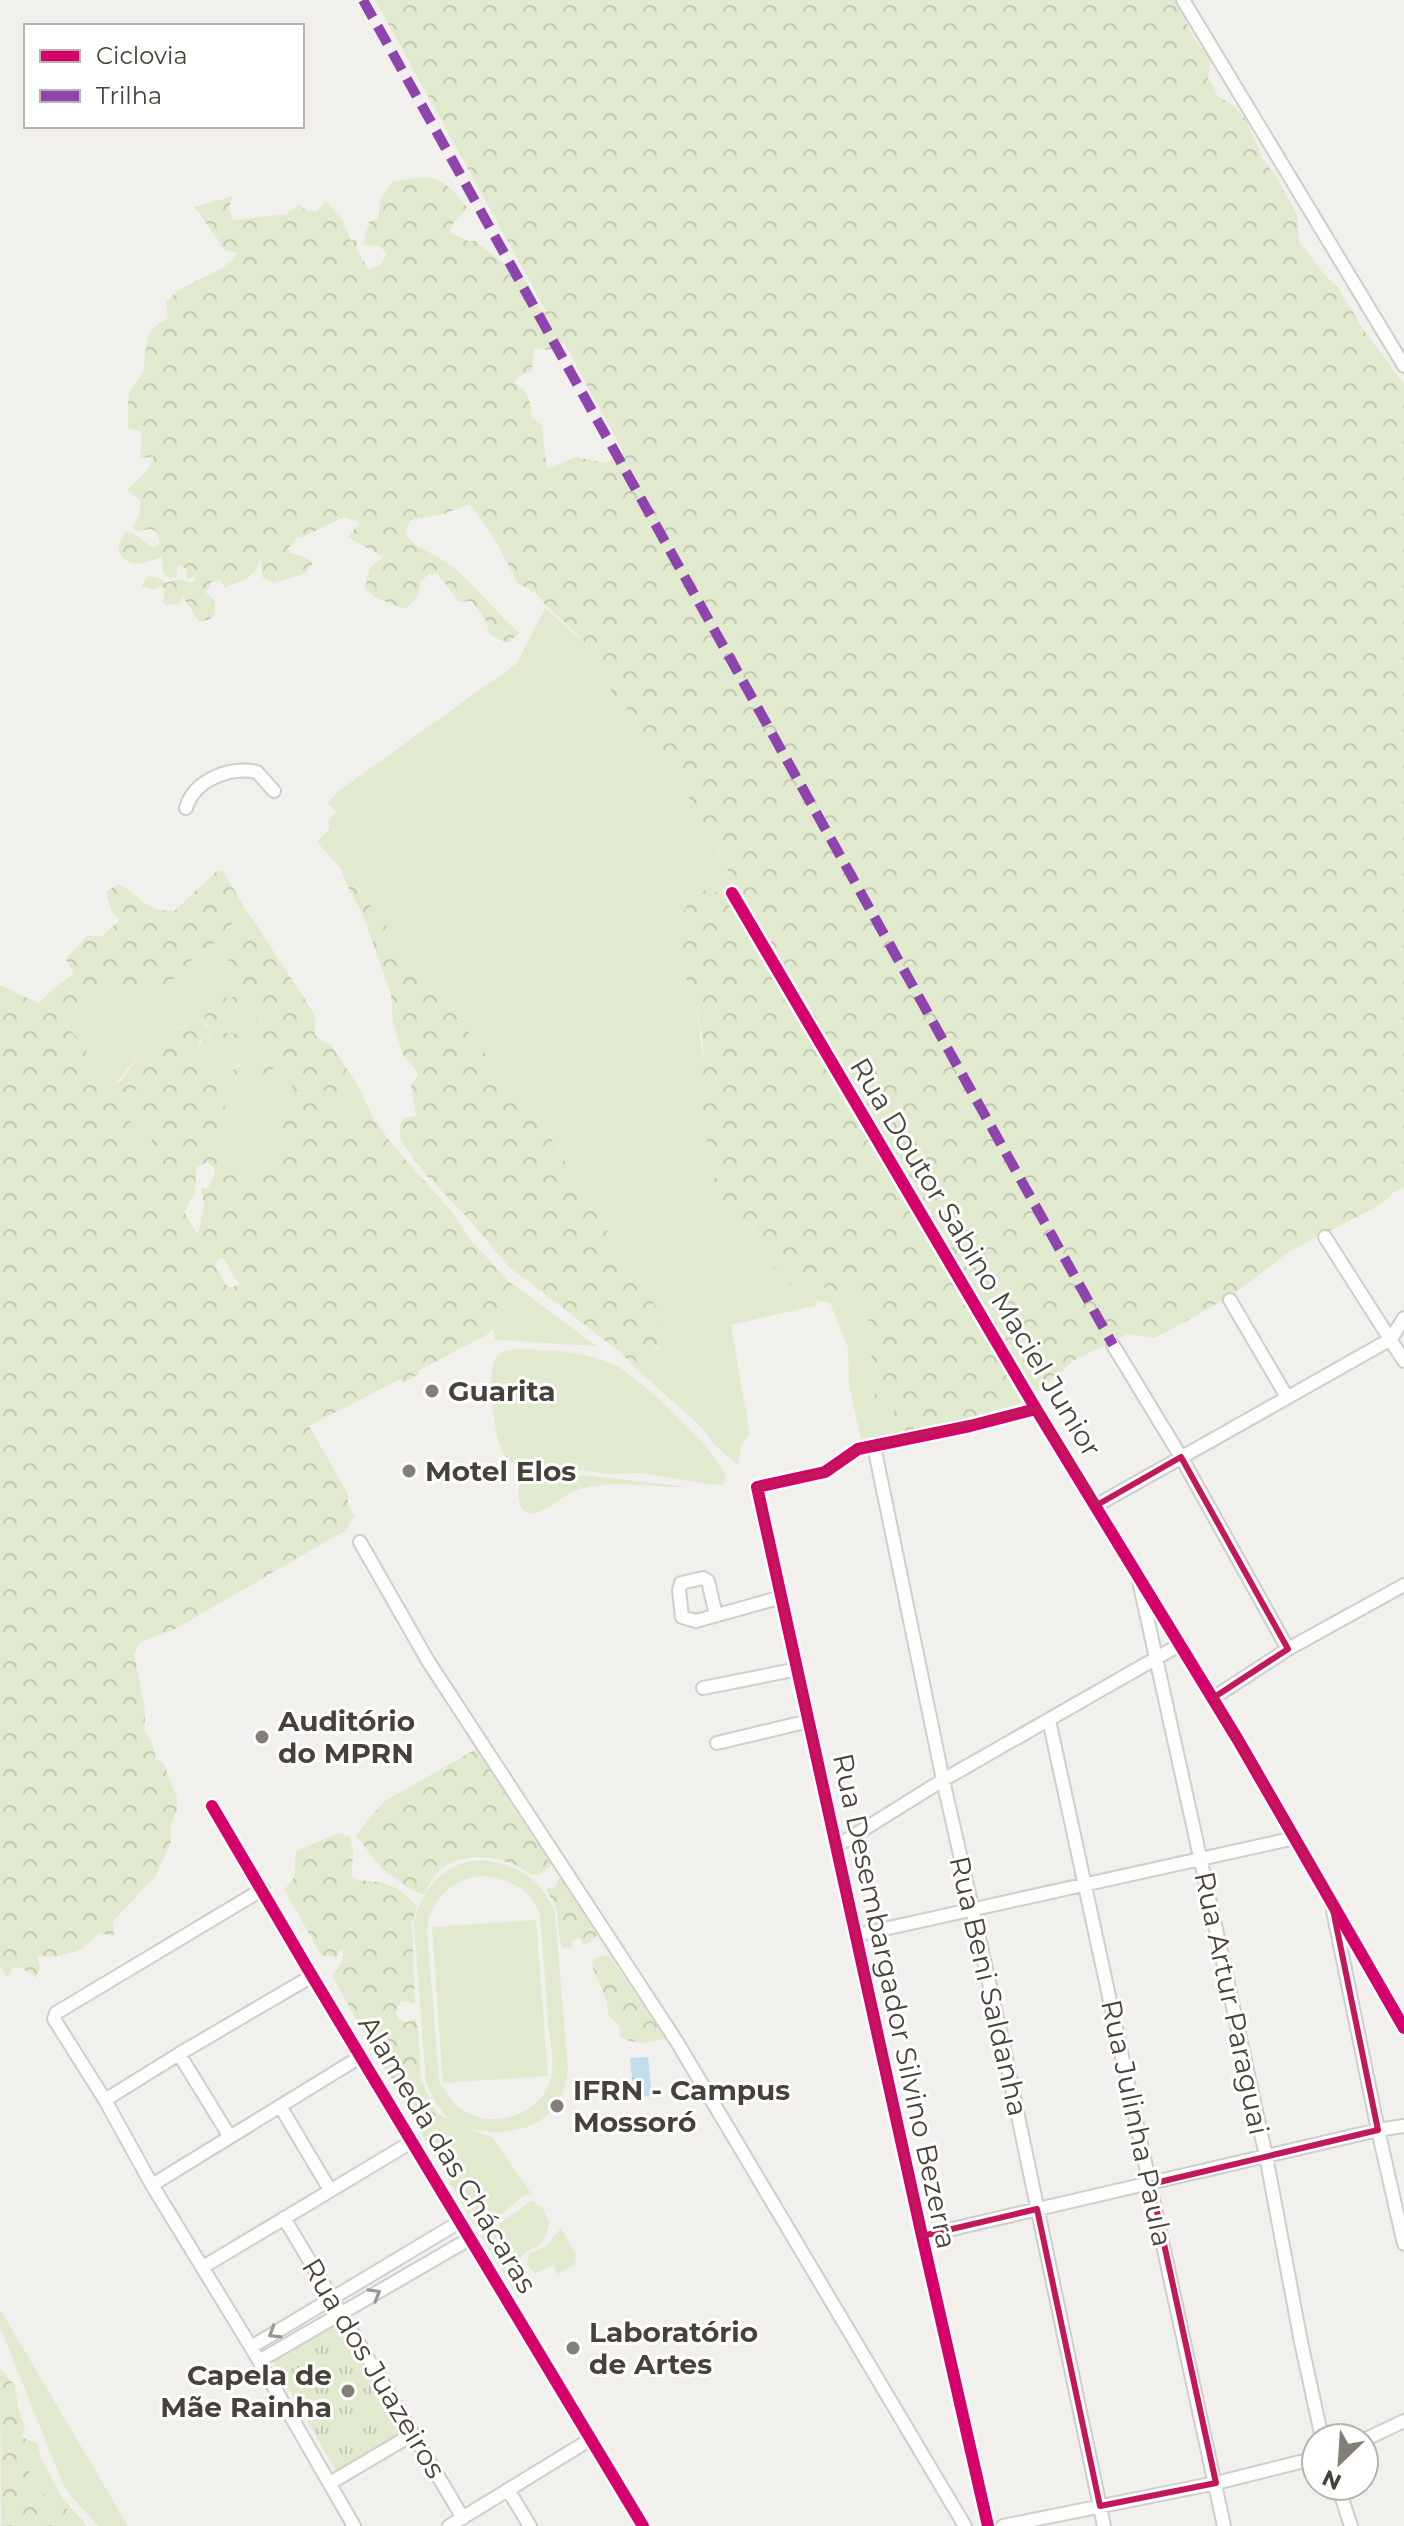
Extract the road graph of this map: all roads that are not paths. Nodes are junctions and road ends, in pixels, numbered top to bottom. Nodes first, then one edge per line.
1 (1183, 0) edge
2 (1404, 366) edge
3 (274, 791) dead end
4 (186, 808) dead end
5 (732, 893) dead end
6 (1325, 1237) dead end
7 (1230, 1300) dead end
8 (1404, 1318) edge
9 (1391, 1339) junction
10 (1113, 1345) dead end
11 (1404, 1361) edge
12 (1287, 1397) junction
13 (1036, 1409) junction
14 (874, 1446) junction
15 (1181, 1457) junction
16 (1097, 1505) junction
17 (360, 1542) dead end
18 (1136, 1570) junction
19 (1404, 1585) edge
20 (782, 1597) junction
21 (716, 1615) dead end
22 (1181, 1644) junction
23 (1288, 1649) junction
24 (1156, 1660) junction
25 (798, 1669) junction
26 (703, 1688) dead end
27 (1213, 1698) junction
28 (1049, 1720) junction
29 (809, 1721) junction
30 (717, 1743) dead end
31 (943, 1780) junction
32 (212, 1806) dead end
33 (1295, 1838) junction
34 (837, 1846) junction
35 (1200, 1859) junction
36 (1086, 1885) junction
37 (263, 1889) junction
38 (1331, 1900) junction
39 (972, 1909) junction
40 (857, 1935) junction
41 (312, 1976) junction
42 (1404, 2028) edge
43 (179, 2054) junction
44 (360, 2057) junction
45 (105, 2100) junction
46 (280, 2106) junction
47 (1404, 2126) edge
48 (1378, 2130) junction
49 (230, 2137) junction
50 (413, 2141) junction
51 (1266, 2156) junction
52 (1151, 2184) junction
53 (152, 2185) junction
54 (330, 2190) junction
55 (1037, 2209) junction
56 (284, 2218) junction
57 (461, 2221) junction
58 (922, 2236) junction
59 (471, 2238) junction
60 (1404, 2244) edge
61 (203, 2267) junction
62 (332, 2298) junction
63 (341, 2313) junction
64 (251, 2347) junction
65 (259, 2361) junction
66 (1404, 2421) edge
67 (1318, 2422) edge
68 (1380, 2432) edge
69 (413, 2434) junction
70 (591, 2439) junction
71 (1300, 2462) edge
72 (330, 2483) junction
73 (1216, 2483) junction
74 (508, 2490) junction
75 (1343, 2502) edge
76 (1100, 2506) junction
77 (463, 2518) junction
78 (639, 2525) edge
79 (354, 2526) edge
80 (449, 2526) edge
81 (530, 2526) edge
82 (965, 2526) edge
83 (988, 2526) edge
84 (1003, 2526) edge
85 (1104, 2526) edge
86 (1224, 2526) edge
87 (1351, 2526) edge

1 - 2 street
3 - 4 street
5 - 13 street, Rua Doutor Sabino Maciel Junior
6 - 9 street
7 - 12 street
8 - 9 street
9 - 11 street
9 - 12 street
10 - 15 street
12 - 15 street
13 - 14 street
13 - 16 street, Rua Doutor Sabino Maciel Junior
14 - 20 street, Rua Desembargador Silvino Bezerra
14 - 31 street, Rua Beni Saldanha
15 - 16 street
15 - 23 street
16 - 18 street, Rua Doutor Sabino Maciel Junior
17 - 82 street
18 - 22 street, Rua Doutor Sabino Maciel Junior
18 - 24 street, Rua Artur Paraguai
19 - 23 street
20 - 21 street
20 - 25 street, Rua Desembargador Silvino Bezerra
22 - 24 street
22 - 27 street, Rua Doutor Sabino Maciel Junior
23 - 27 street
24 - 28 street
24 - 35 street, Rua Artur Paraguai
25 - 26 street
25 - 29 street, Rua Desembargador Silvino Bezerra
27 - 33 street, Rua Doutor Sabino Maciel Junior
28 - 31 street
28 - 36 street, Rua Julinha Paula
29 - 30 street
29 - 34 street, Rua Desembargador Silvino Bezerra
31 - 34 street
31 - 39 street, Rua Beni Saldanha
32 - 37 street, Alameda das Chácaras
33 - 35 street
33 - 38 street, Rua Doutor Sabino Maciel Junior
34 - 40 street, Rua Desembargador Silvino Bezerra
35 - 36 street
35 - 51 street, Rua Artur Paraguai
36 - 39 street
36 - 52 street, Rua Julinha Paula
37 - 41 street, Alameda das Chácaras
37 - 45 street
38 - 42 street, Rua Doutor Sabino Maciel Junior
38 - 48 street
39 - 40 street
39 - 55 street, Rua Beni Saldanha
40 - 58 street, Rua Desembargador Silvino Bezerra
41 - 43 street
41 - 44 street, Alameda das Chácaras
43 - 45 street
43 - 49 street
44 - 46 street
44 - 50 street, Alameda das Chácaras
45 - 53 street
46 - 49 street
46 - 54 street
47 - 48 street
48 - 51 street
48 - 60 street
49 - 53 street
50 - 54 street
50 - 57 street, Alameda das Chácaras
51 - 52 street
51 - 67 street, Rua Artur Paraguai
52 - 55 street
52 - 73 street, Rua Julinha Paula
53 - 61 street
54 - 56 street
55 - 58 street
55 - 76 street, Rua Beni Saldanha
56 - 61 street
56 - 62 street, Rua dos Juazeiros
57 - 59 street, Alameda das Chácaras
57 - 62 street
58 - 83 street, Rua Desembargador Silvino Bezerra
63 -> 59 street
59 - 70 street, Alameda das Chácaras
61 - 64 street
62 - 63 street, Rua dos Juazeiros
62 -> 64 street
63 - 65 street
63 - 69 street, Rua dos Juazeiros
64 - 65 street
65 - 72 street
66 - 68 street
69 - 72 street
69 - 77 street, Rua dos Juazeiros
70 - 74 street
70 - 78 street, Alameda das Chácaras
71 - 73 street
72 - 79 street
73 - 76 street
73 - 86 street, Rua Julinha Paula
74 - 77 street
74 - 81 street
75 - 87 street
76 - 84 street
76 - 85 street, Rua Beni Saldanha
77 - 80 street

